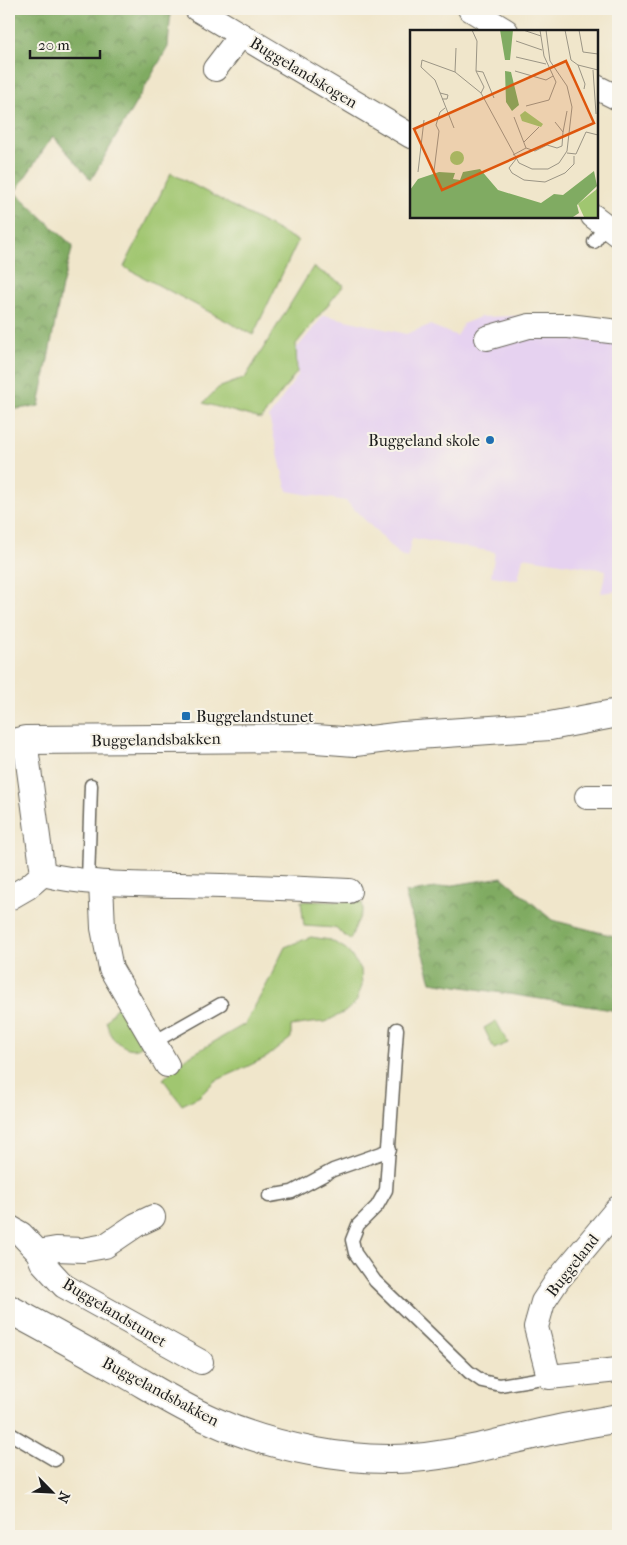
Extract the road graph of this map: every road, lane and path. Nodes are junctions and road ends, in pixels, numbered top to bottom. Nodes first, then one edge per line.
1 (197, 9) edge
2 (470, 9) edge
3 (504, 30) edge
4 (241, 35) junction
5 (215, 69) dead end
6 (597, 88) edge
7 (618, 98) edge
8 (410, 135) edge
9 (618, 332) edge
10 (487, 338) dead end
11 (618, 714) edge
12 (17, 742) edge
13 (91, 785) dead end
14 (587, 796) dead end
15 (618, 797) edge
16 (43, 874) junction
17 (94, 882) junction
18 (349, 891) dead end
19 (9, 898) edge
20 (221, 1004) dead end
21 (396, 1029) dead end
22 (154, 1042) junction
23 (167, 1065) dead end
24 (390, 1150) junction
25 (269, 1196) dead end
26 (618, 1208) edge
27 (153, 1217) dead end
28 (9, 1228) edge
29 (38, 1252) junction
30 (9, 1309) edge
31 (201, 1362) dead end
32 (618, 1370) edge
33 (549, 1377) junction
34 (618, 1418) edge
35 (9, 1433) edge
36 (56, 1460) dead end

1 - 4 street, Buggelandskogen
2 - 3 street
4 - 5 street
4 - 8 street, Buggelandskogen
6 - 7 street
9 - 10 street
11 - 12 street, Buggelandsbakken
12 - 16 street
13 - 17 lane
14 - 15 street
16 - 17 street
16 - 19 street
17 - 18 street
17 - 22 street
20 - 22 lane
21 - 24 lane
22 - 23 street
24 - 25 lane
24 - 33 lane
26 - 33 street, Buggeland
27 - 29 street, Buggelandstunet
28 - 29 street, Buggelandstunet
29 - 31 street, Buggelandstunet
30 - 34 street, Buggelandsbakken
32 - 33 street
35 - 36 lane

